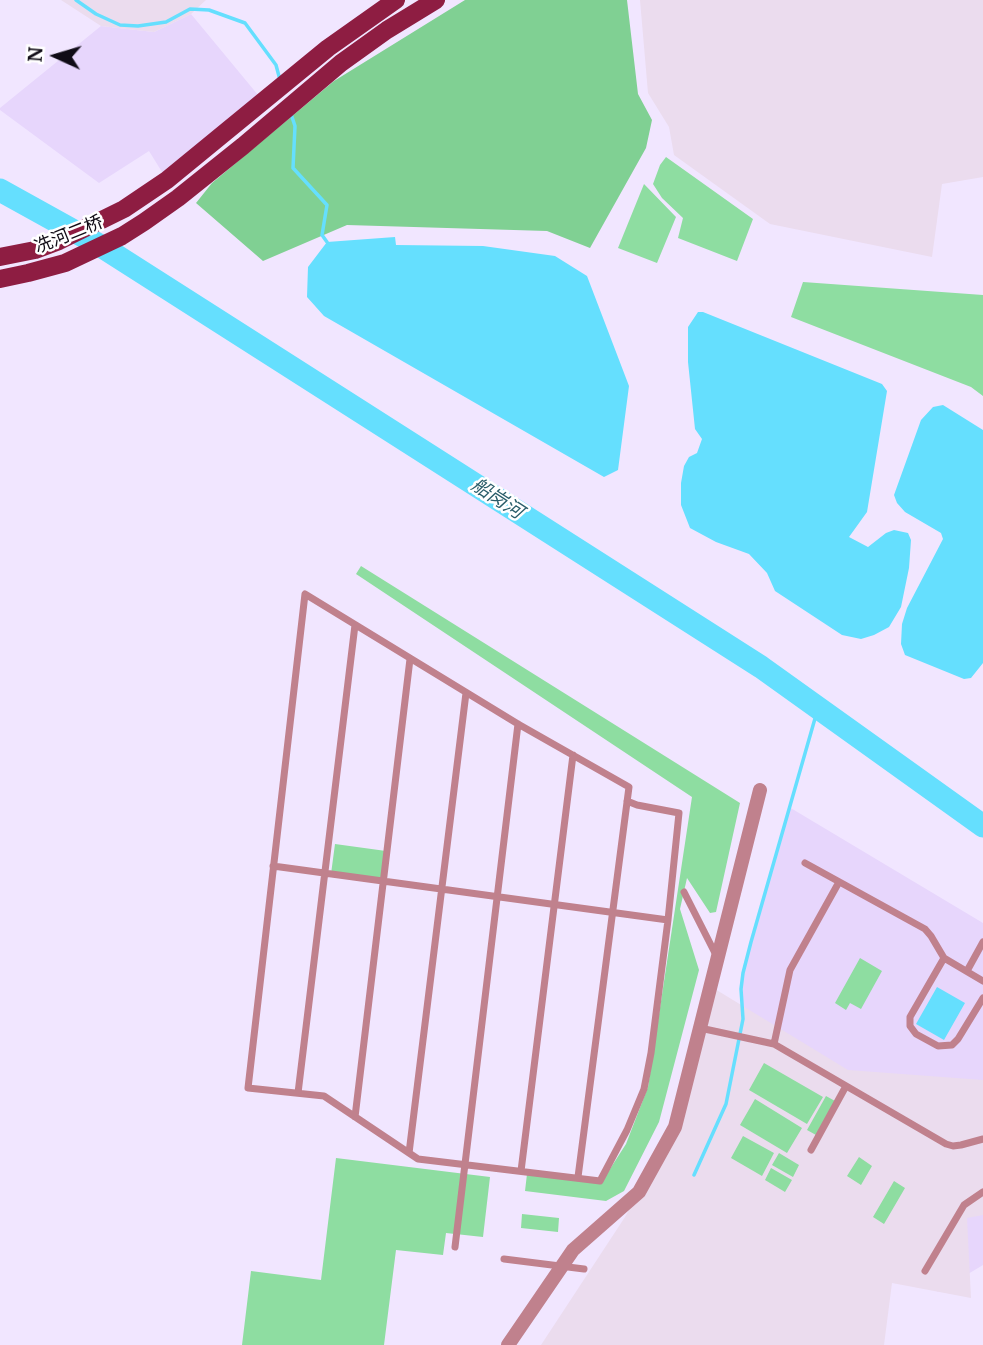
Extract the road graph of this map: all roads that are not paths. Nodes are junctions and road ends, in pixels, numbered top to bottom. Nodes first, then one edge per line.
1 (436, 0) edge
2 (390, 3) edge
3 (0, 257) edge
4 (4, 279) edge
5 (355, 625) junction
6 (411, 659) junction
7 (466, 693) junction
8 (518, 724) junction
9 (573, 755) junction
10 (760, 790) dead end
11 (627, 801) junction
12 (805, 863) dead end
13 (273, 866) junction
14 (325, 873) junction
15 (384, 881) junction
16 (839, 882) junction
17 (442, 889) junction
18 (684, 892) dead end
19 (497, 897) junction
20 (555, 905) junction
21 (613, 912) junction
22 (668, 920) junction
23 (983, 942) edge
24 (717, 957) junction
25 (944, 958) junction
26 (967, 971) junction
27 (983, 981) edge
28 (983, 998) edge
29 (699, 1028) junction
30 (774, 1044) junction
31 (846, 1086) junction
32 (298, 1093) junction
33 (355, 1117) junction
34 (983, 1139) edge
35 (811, 1150) dead end
36 (409, 1153) junction
37 (465, 1164) junction
38 (521, 1171) junction
39 (578, 1177) junction
40 (983, 1192) edge
41 (455, 1247) dead end
42 (503, 1259) dead end
43 (584, 1269) dead end
44 (925, 1271) dead end
45 (508, 1345) edge

1 - 4 main road, 冼河二桥
2 - 3 main road, 冼河二桥
5 - 6 lane
5 - 13 lane
5 - 14 lane
6 - 7 lane
6 - 15 lane
7 - 8 lane
7 - 17 lane
8 - 9 lane
8 - 19 lane
9 - 11 lane
9 - 20 lane
10 - 24 street
11 - 21 lane
11 - 22 lane
12 - 16 lane
13 - 14 lane
13 - 32 lane
14 - 15 lane
14 - 32 lane
15 - 17 lane
15 - 33 lane
16 - 25 lane
16 - 30 lane
17 - 19 lane
17 - 36 lane
18 - 24 lane
19 - 20 lane
19 - 37 lane
20 - 21 lane
20 - 38 lane
21 - 22 lane
21 - 39 lane
22 - 39 lane
23 - 26 lane
24 - 29 street
25 - 26 lane
25 - 28 lane
26 - 27 lane
29 - 30 lane
29 - 45 street
30 - 31 lane
31 - 34 lane
31 - 35 lane
32 - 33 lane
33 - 36 lane
36 - 37 lane
37 - 38 lane
37 - 41 lane
38 - 39 lane
40 - 44 lane
42 - 43 lane

